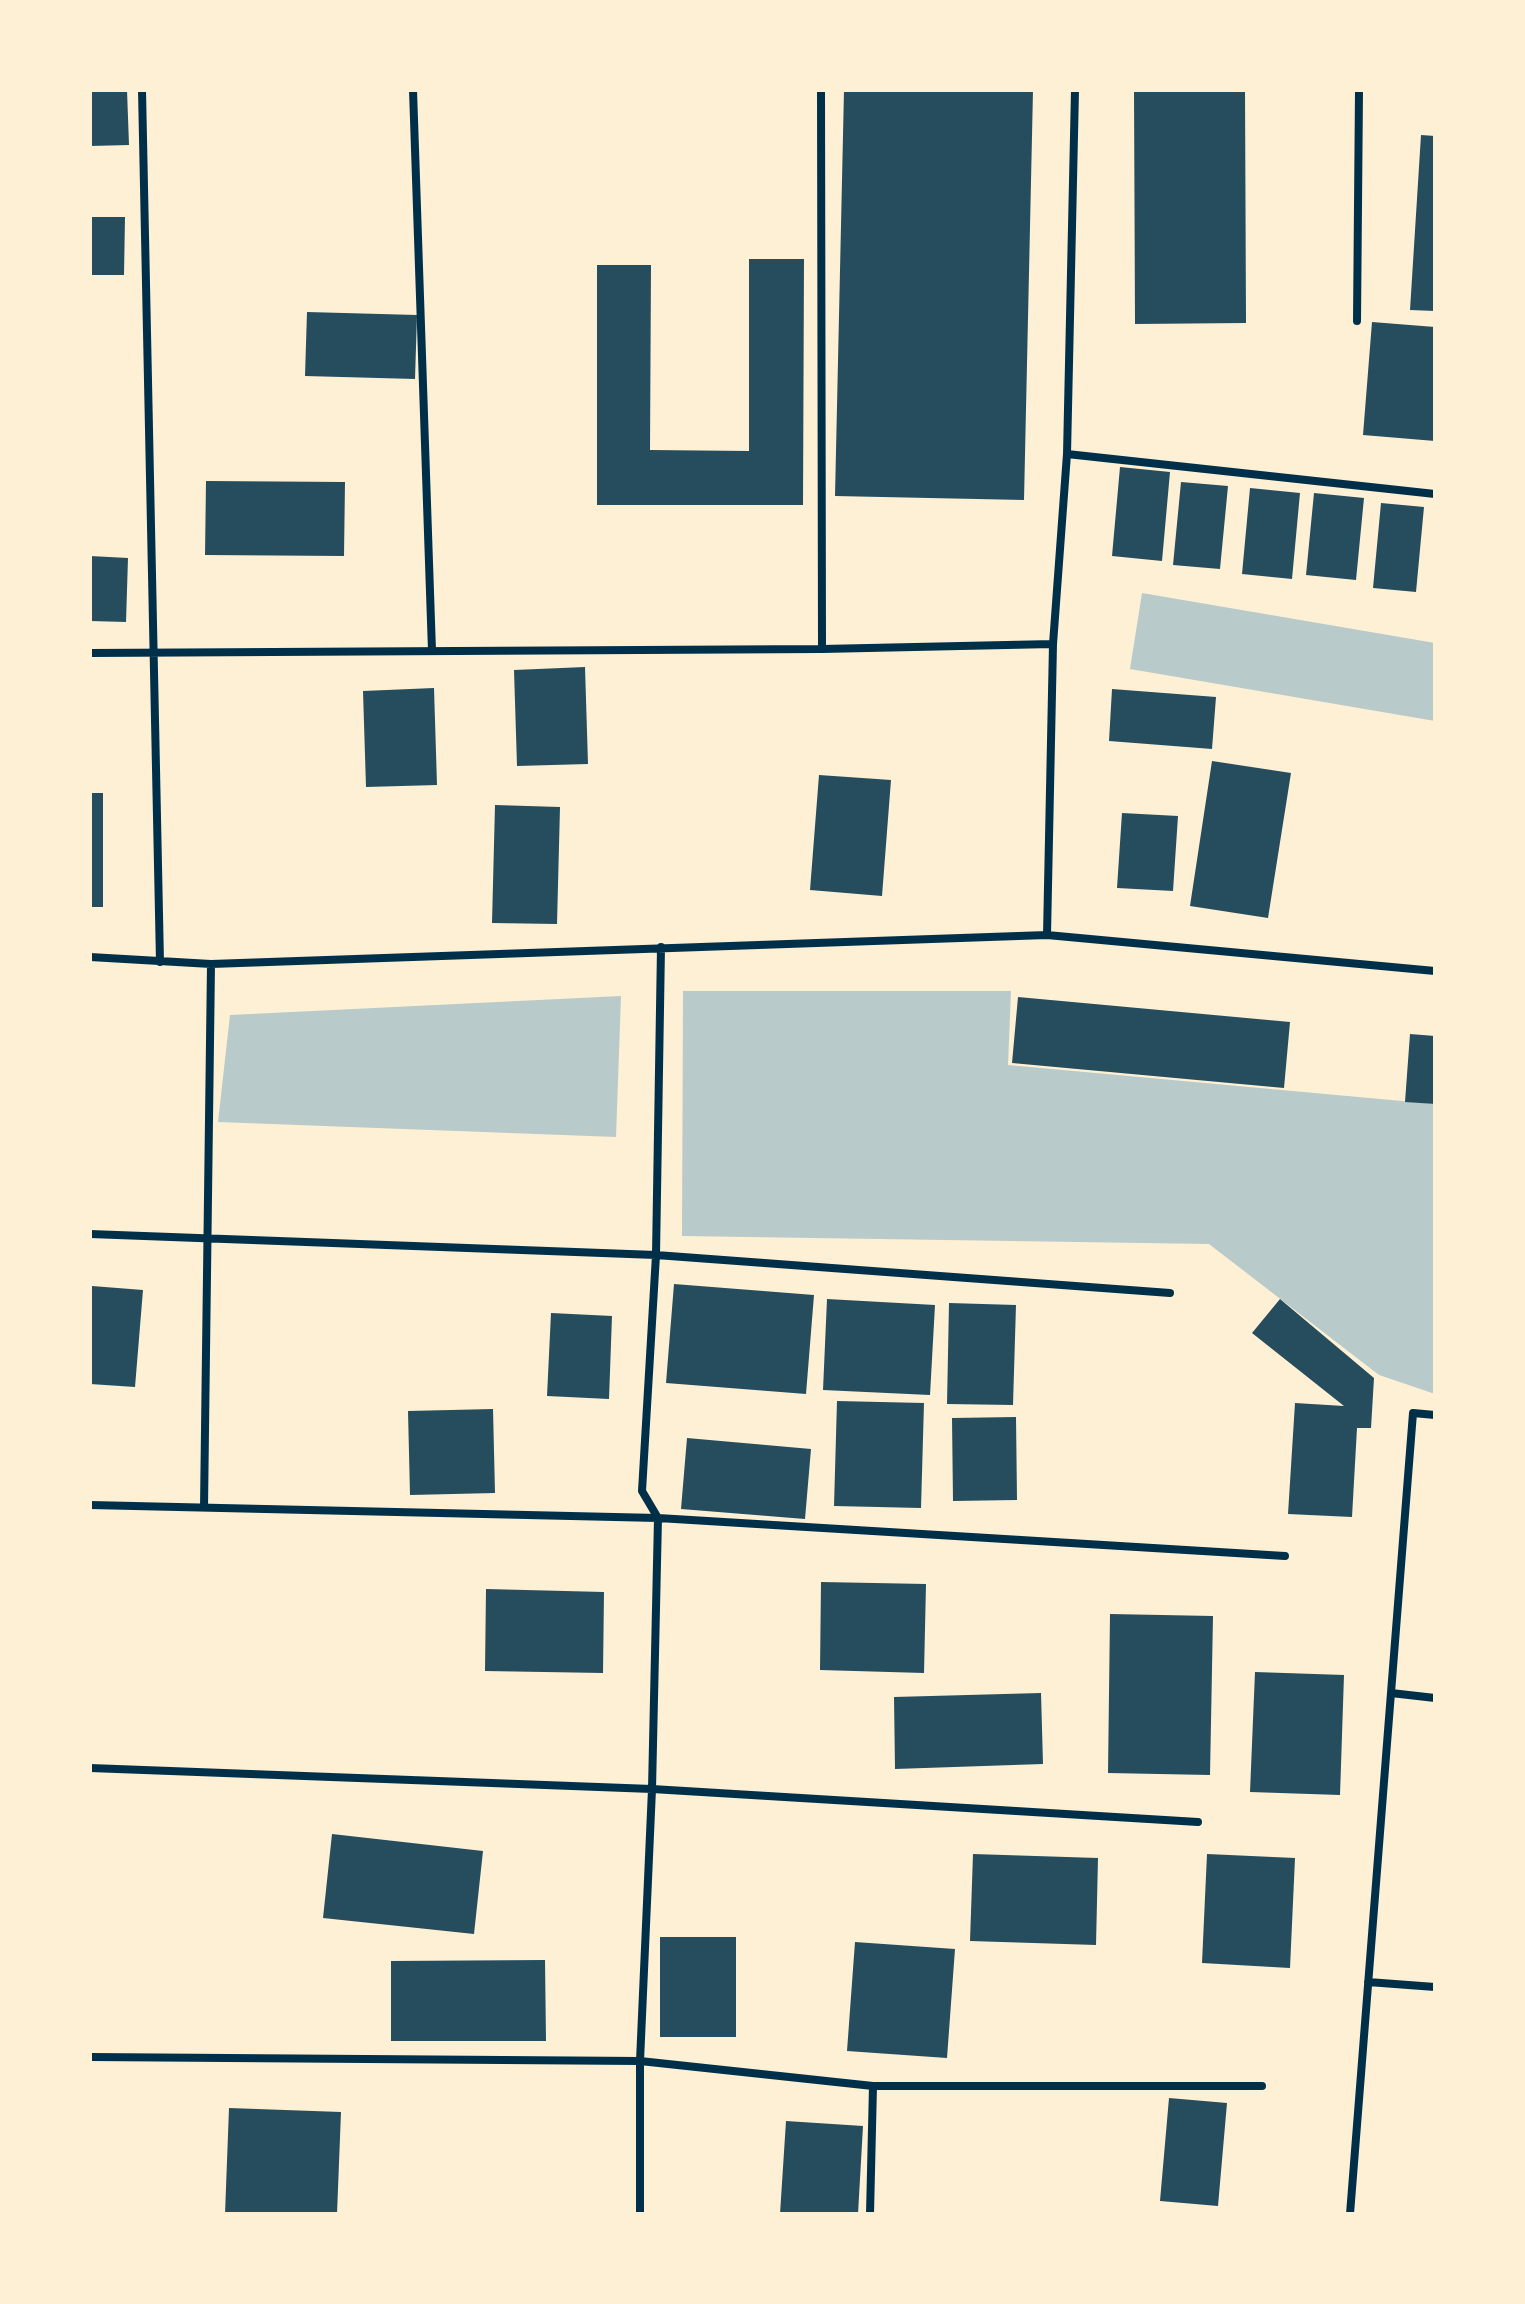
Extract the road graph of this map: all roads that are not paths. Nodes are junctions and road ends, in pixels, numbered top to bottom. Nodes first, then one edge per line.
1 (142, 90) edge
2 (413, 90) edge
3 (821, 90) edge
4 (1075, 90) edge
5 (1359, 90) edge
6 (1357, 321) dead end
7 (1067, 454) junction
8 (1435, 494) edge
9 (1053, 644) junction
10 (822, 649) junction
11 (432, 651) junction
12 (90, 653) edge
13 (154, 653) junction
14 (1047, 935) junction
15 (661, 947) junction
16 (90, 957) edge
17 (160, 962) junction
18 (211, 964) junction
19 (1435, 971) edge
20 (90, 1234) edge
21 (208, 1236) junction
22 (656, 1255) junction
23 (1170, 1293) dead end
24 (1435, 1415) edge
25 (90, 1505) edge
26 (204, 1507) junction
27 (658, 1518) junction
28 (1285, 1556) dead end
29 (1391, 1693) junction
30 (1435, 1698) edge
31 (90, 1768) edge
32 (652, 1789) junction
33 (1198, 1822) dead end
34 (1368, 1982) junction
35 (1435, 1987) edge
36 (90, 2057) edge
37 (640, 2061) junction
38 (873, 2086) junction
39 (1262, 2086) dead end
40 (640, 2214) edge
41 (870, 2214) edge
42 (1350, 2214) edge

1 - 13 street
2 - 11 street
3 - 10 street
4 - 7 street
5 - 6 street
7 - 8 street
7 - 9 street
9 - 10 street
9 - 14 street
10 - 11 street
11 - 13 street
12 - 13 street
13 - 17 street
14 - 15 street
14 - 19 street
15 - 18 street
15 - 22 street
16 - 17 street
17 - 18 street
18 - 21 street
20 - 21 street
21 - 22 street
21 - 26 street
22 - 23 street
22 - 27 street
24 - 29 street
25 - 26 street
26 - 27 street
27 - 28 street
27 - 32 street
29 - 30 street
29 - 34 street
31 - 32 street
32 - 33 street
32 - 37 street
34 - 35 street
34 - 42 street
36 - 37 street
37 - 38 street
37 - 40 street
38 - 39 street
38 - 41 street

